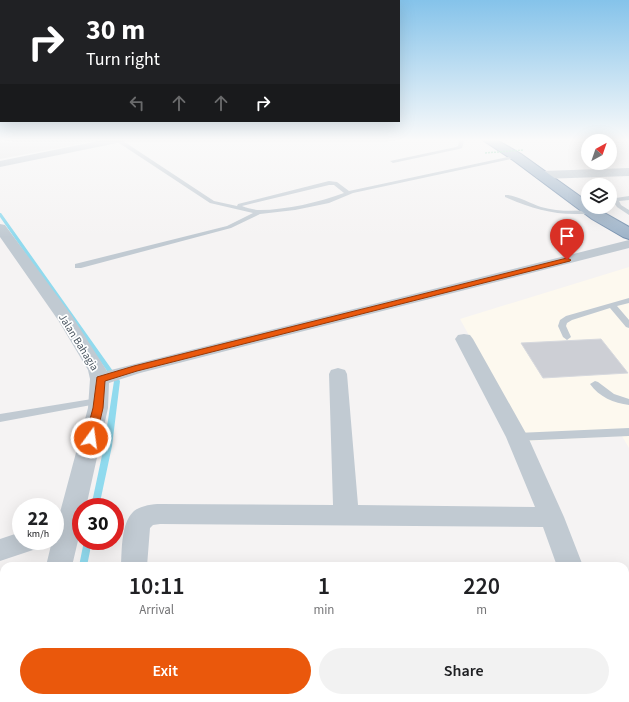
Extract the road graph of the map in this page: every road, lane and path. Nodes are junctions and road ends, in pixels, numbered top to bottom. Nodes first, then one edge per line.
1 (168, 172) edge
2 (439, 172) edge
3 (539, 172) edge
4 (555, 172) edge
5 (629, 172) edge
6 (542, 175) junction
7 (560, 175) junction
8 (581, 191) edge
9 (348, 193) junction
10 (507, 196) dead end
11 (629, 198) edge
12 (581, 199) edge
13 (240, 205) dead end
14 (581, 211) edge
15 (260, 212) junction
16 (603, 214) edge
17 (629, 214) edge
18 (0, 228) edge
19 (629, 233) edge
20 (629, 244) edge
21 (78, 266) dead end
22 (629, 300) edge
23 (612, 305) junction
24 (629, 325) edge
25 (567, 337) dead end
26 (464, 339) dead end
27 (338, 374) dead end
28 (105, 377) junction
29 (595, 384) dead end
30 (98, 401) junction
31 (629, 402) edge
32 (0, 418) edge
33 (628, 434) edge
34 (517, 437) junction
35 (346, 514) junction
36 (552, 517) junction
37 (64, 522) edge
38 (12, 546) edge
39 (0, 550) edge
40 (60, 550) edge
41 (59, 562) edge
42 (134, 562) edge
43 (569, 562) edge

1 - 15 lane
2 - 9 lane
3 - 6 highway
4 - 7 highway
5 - 7 street
6 - 7 street
6 - 12 highway
7 - 8 highway
9 - 13 lane
9 - 15 lane
10 - 14 lane
11 - 17 lane
15 - 21 lane
16 - 19 highway
18 - 28 street, Jalan Bahagia
20 - 28 street
22 - 23 lane
23 - 24 lane
23 - 25 lane
26 - 34 street
27 - 35 street
28 - 30 street, Jalan Bahagia
29 - 31 lane
30 - 32 lane
30 - 37 street, Jalan Bahagia
33 - 34 lane
34 - 36 street
35 - 36 street
35 - 42 street
36 - 43 street
38 - 39 street
40 - 41 street, Jalan Bahagia

